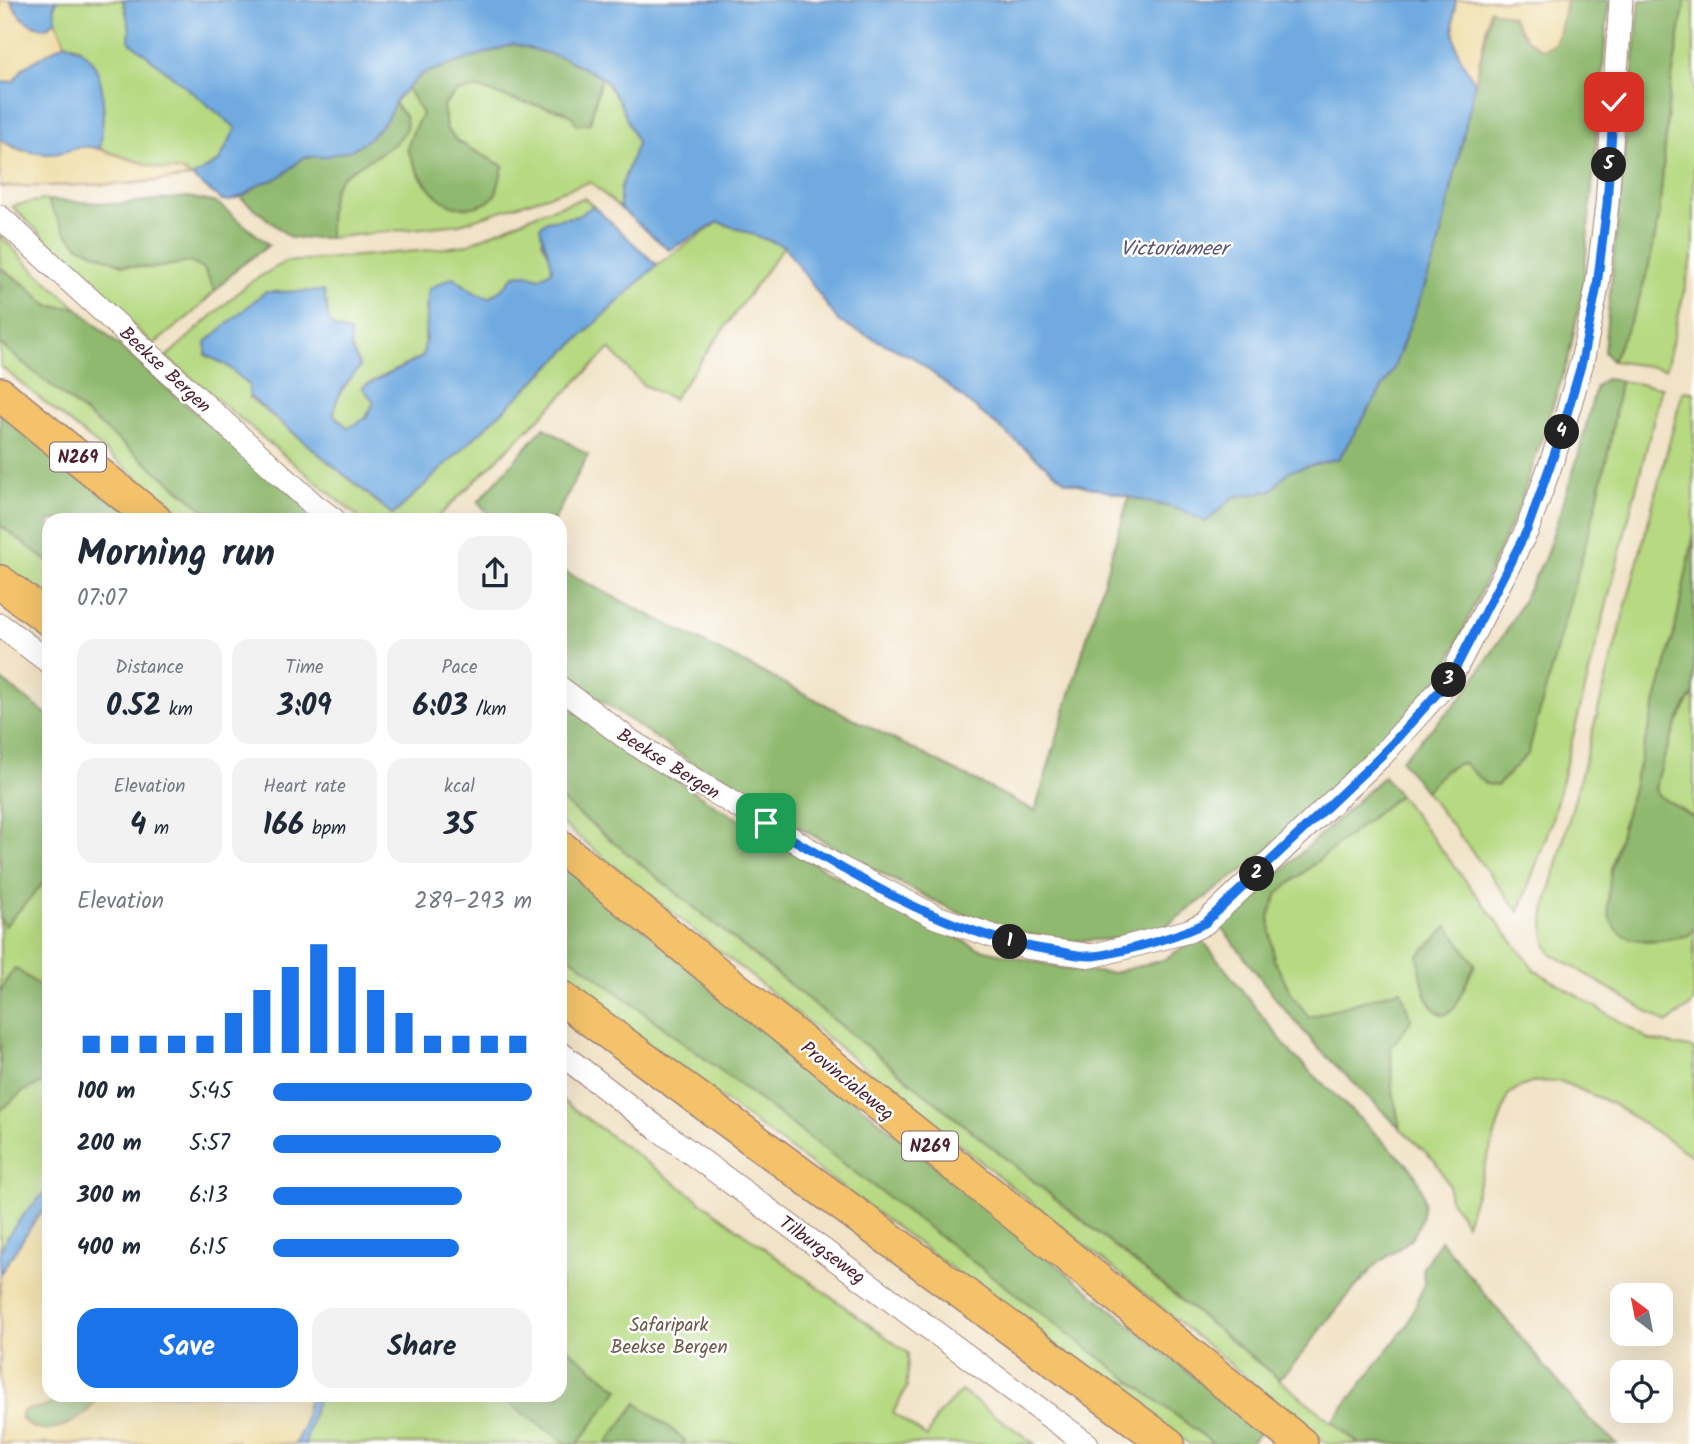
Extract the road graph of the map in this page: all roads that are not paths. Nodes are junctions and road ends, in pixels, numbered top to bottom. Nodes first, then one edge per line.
1 (1621, 0) edge
2 (0, 217) edge
3 (0, 394) edge
4 (146, 513) edge
5 (325, 513) edge
6 (0, 582) edge
7 (42, 614) edge
8 (0, 625) edge
9 (42, 657) edge
10 (567, 693) edge
11 (567, 853) edge
12 (567, 1002) edge
13 (567, 1058) edge
14 (1087, 1444) edge
15 (1168, 1444) edge
16 (1301, 1444) edge

1 - 10 street, Beekse Bergen
2 - 5 street, Beekse Bergen
3 - 4 highway, N269
6 - 7 highway
8 - 9 street
11 - 16 highway, Provincialeweg / N269
12 - 15 highway
13 - 14 street, Tilburgseweg

